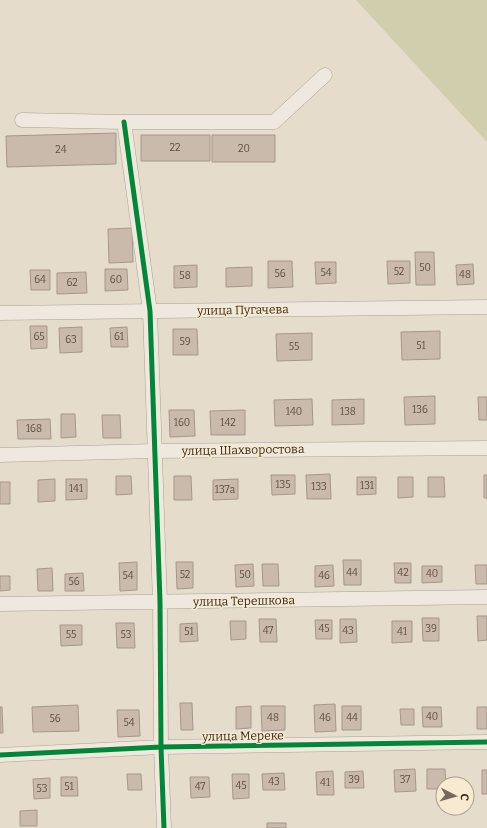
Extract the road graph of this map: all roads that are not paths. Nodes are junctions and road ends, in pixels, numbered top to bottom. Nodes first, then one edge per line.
1 (325, 75) dead end
2 (22, 120) dead end
3 (124, 122) junction
4 (487, 307) edge
5 (150, 311) junction
6 (0, 313) edge
7 (487, 448) edge
8 (154, 451) junction
9 (0, 455) edge
10 (487, 597) edge
11 (160, 602) junction
12 (0, 604) edge
13 (487, 742) edge
14 (161, 747) junction
15 (0, 755) edge
16 (164, 828) edge

1 - 3 street
2 - 3 street
3 - 5 street
4 - 5 street, улица Пугачева
5 - 6 street, улица Пугачева
5 - 8 street
7 - 8 street, улица Шахворостова
8 - 9 street, улица Шахворостова
8 - 11 street
10 - 11 street, улица Терешкова
11 - 12 street, улица Терешкова
11 - 14 street
13 - 14 street, улица Мереке
14 - 15 street, улица Мереке
14 - 16 street

